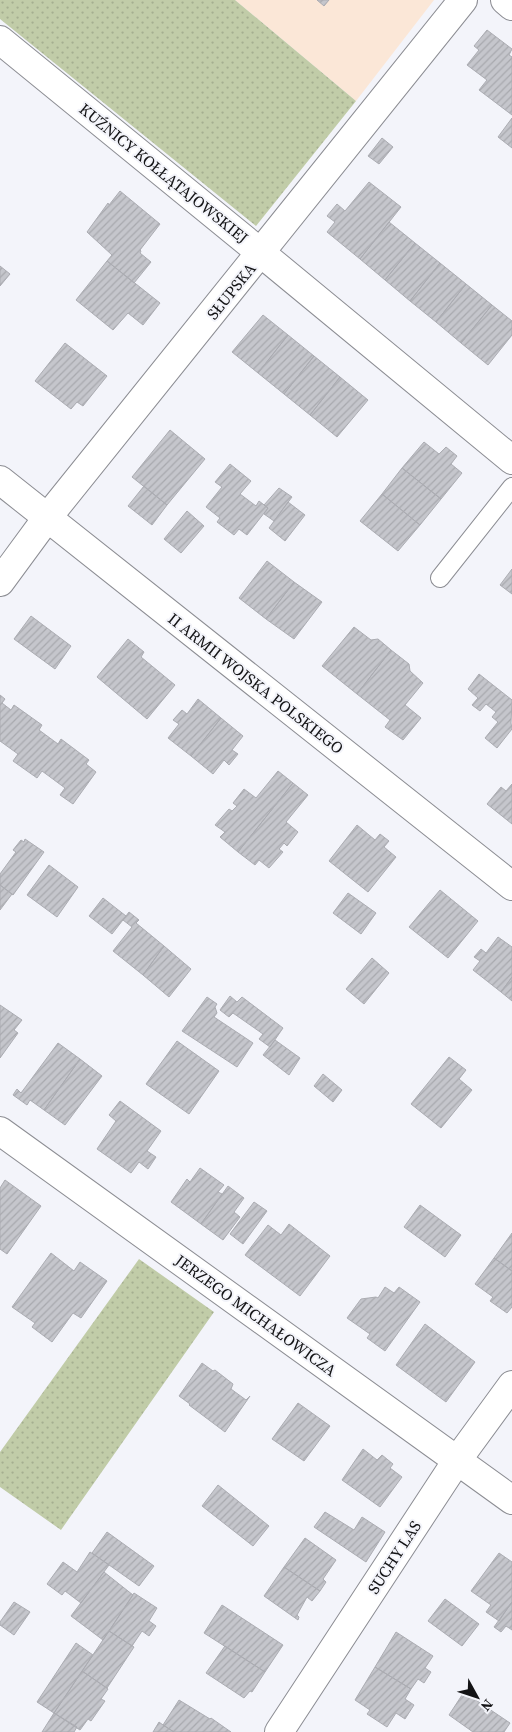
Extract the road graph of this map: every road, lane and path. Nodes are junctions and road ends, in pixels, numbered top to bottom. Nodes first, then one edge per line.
1 (462, 0) edge
2 (505, 0) edge
3 (512, 6) edge
4 (0, 40) edge
5 (261, 253) junction
6 (512, 460) edge
7 (0, 480) edge
8 (512, 487) edge
9 (47, 518) junction
10 (440, 578) dead end
11 (0, 582) edge
12 (512, 886) edge
13 (0, 1131) edge
14 (512, 1386) edge
15 (458, 1459) junction
16 (512, 1500) edge
17 (279, 1732) edge

1 - 5 street, SŁUPSKA
2 - 3 street
4 - 5 street, KUŹNICY KOŁŁĄTAJOWSKIEJ
5 - 6 street, KUŹNICY KOŁŁĄTAJOWSKIEJ
5 - 9 street, SŁUPSKA
7 - 9 street, II ARMII WOJSKA POLSKIEGO
8 - 10 lane
9 - 11 street, SŁUPSKA
9 - 12 street, II ARMII WOJSKA POLSKIEGO
13 - 15 street, JERZEGO MICHAŁOWICZA
14 - 15 street, SUCHY LAS
15 - 16 street, JERZEGO MICHAŁOWICZA
15 - 17 street, SUCHY LAS

